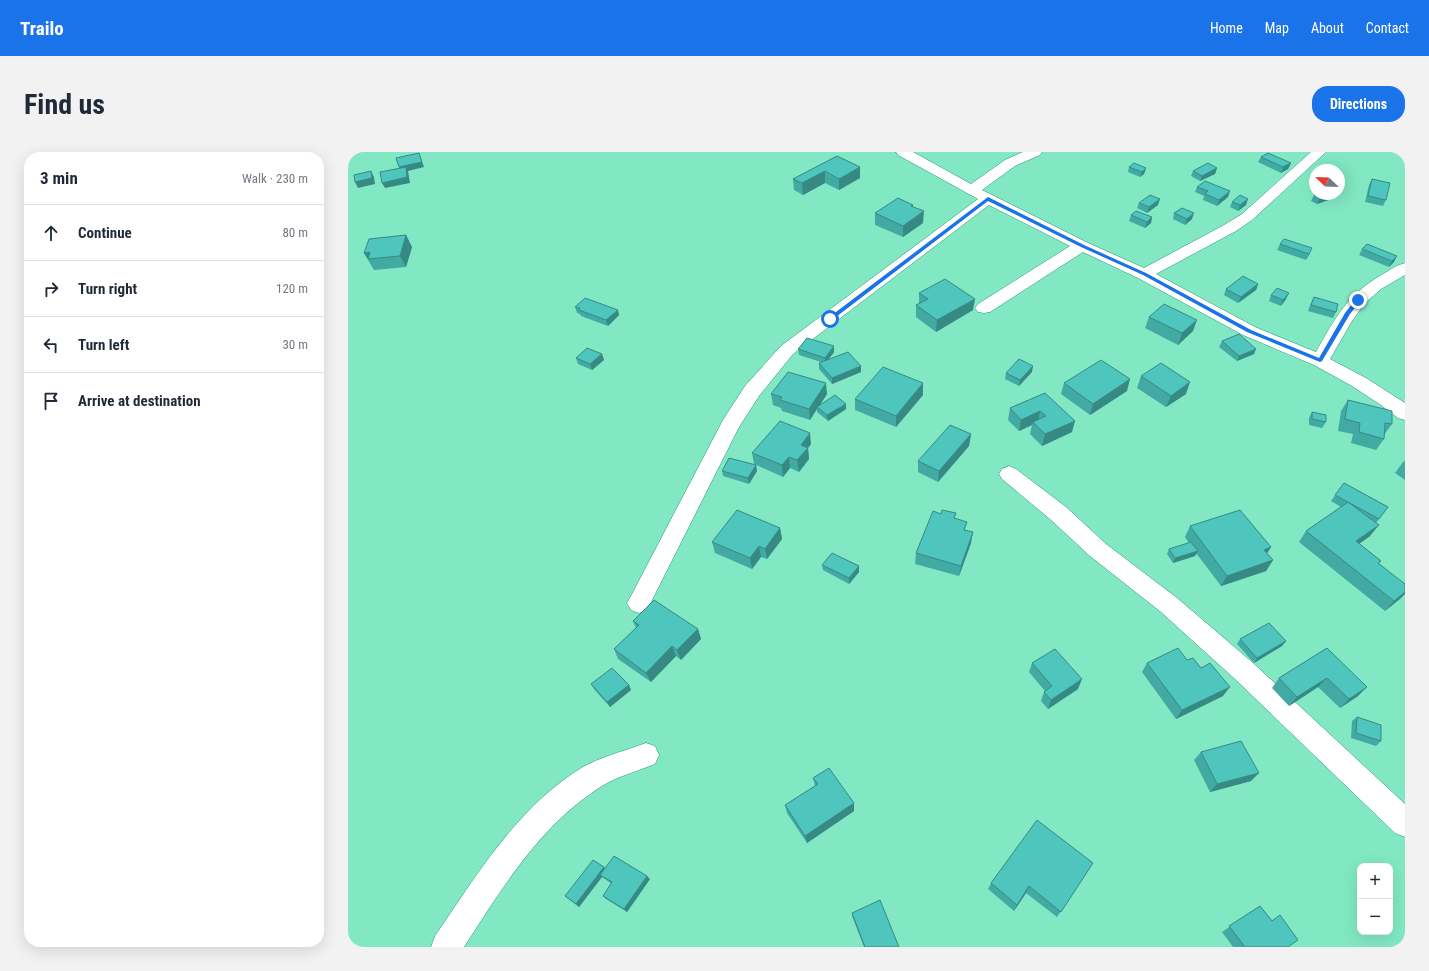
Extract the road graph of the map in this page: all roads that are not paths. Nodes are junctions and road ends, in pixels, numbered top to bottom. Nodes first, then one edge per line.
1 (903, 152) edge
2 (1036, 152) edge
3 (1319, 152) edge
4 (980, 195) junction
5 (1082, 246) junction
6 (1405, 268) edge
7 (1144, 274) junction
8 (984, 308) dead end
9 (1320, 361) junction
10 (1405, 413) edge
11 (1009, 474) dead end
12 (638, 603) dead end
13 (646, 755) dead end
14 (1405, 823) edge
15 (446, 947) edge

1 - 4 street
2 - 4 street
3 - 7 street
4 - 5 street
4 - 12 street
5 - 7 street
5 - 8 street
6 - 9 street
7 - 9 street
9 - 10 street
11 - 14 street
13 - 15 street

